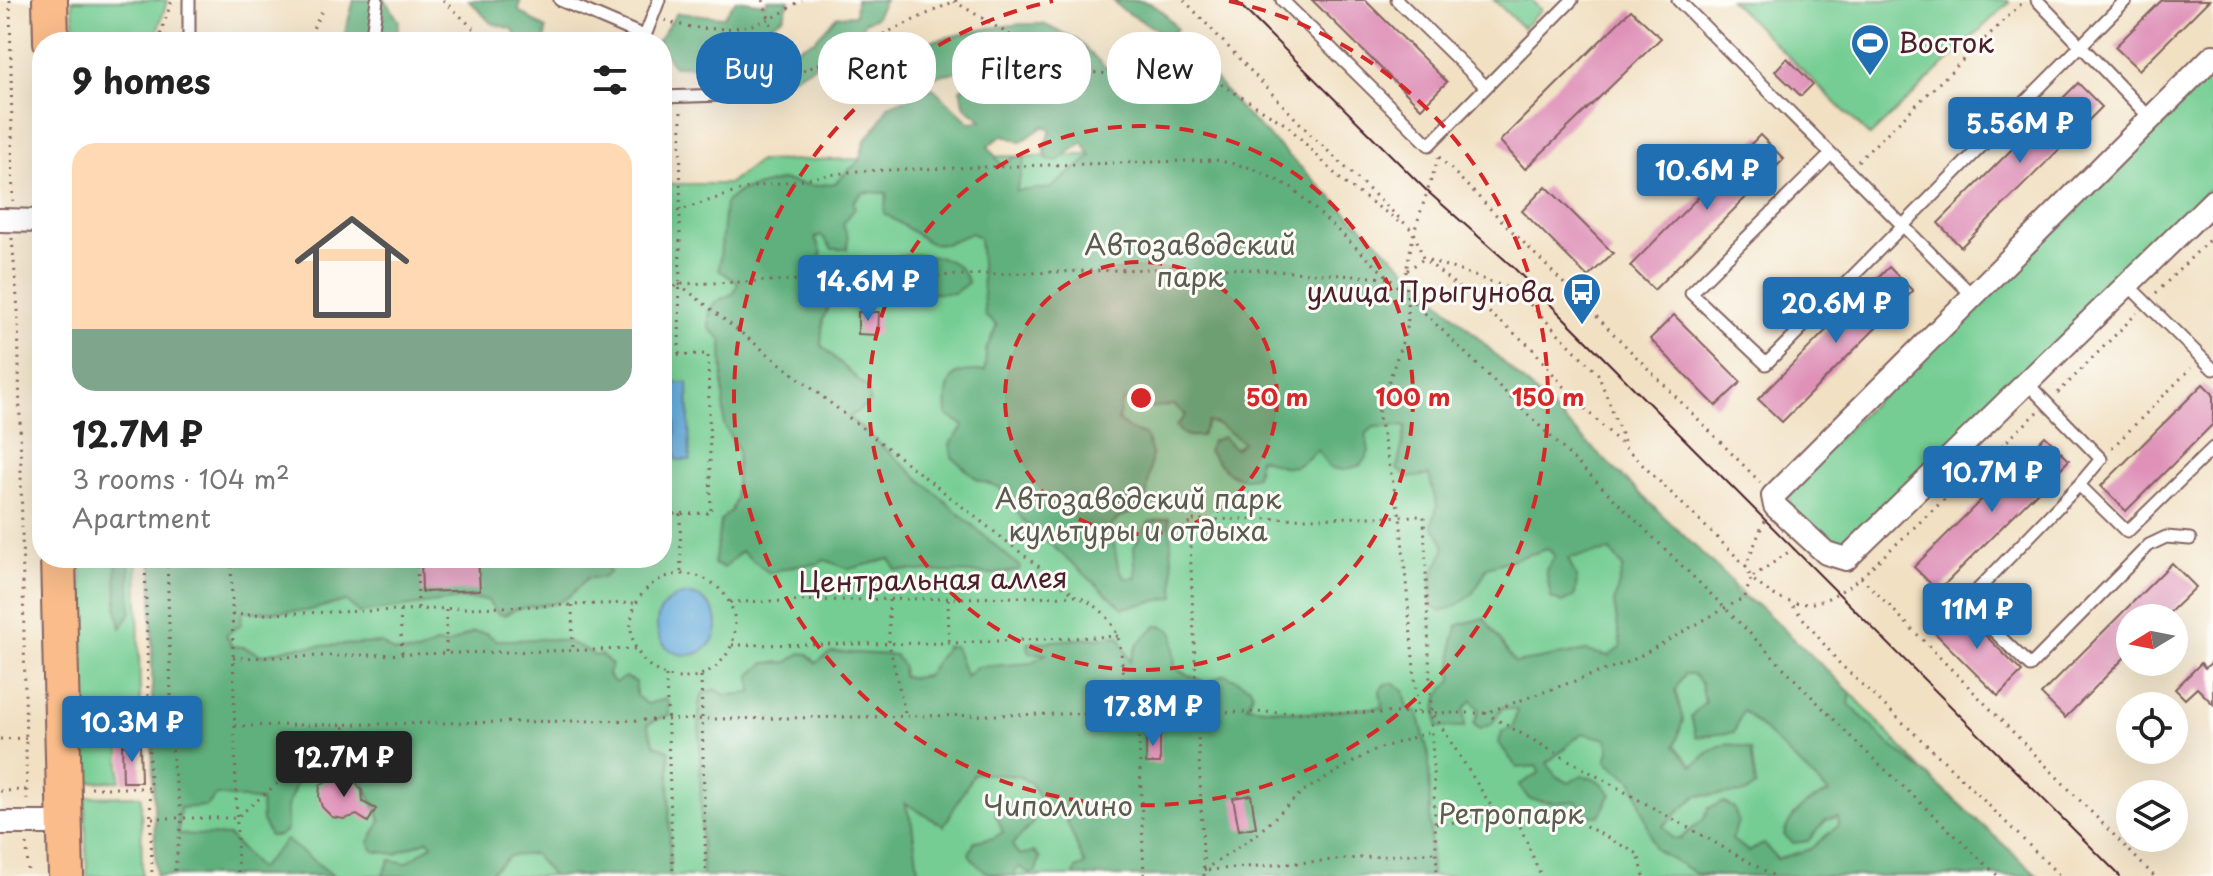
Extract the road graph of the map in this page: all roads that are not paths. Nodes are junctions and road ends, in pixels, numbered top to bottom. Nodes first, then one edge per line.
1 (50, 0) edge
2 (189, 0) edge
3 (377, 0) edge
4 (560, 0) edge
5 (659, 0) edge
6 (1282, 0) edge
7 (1397, 0) edge
8 (1572, 0) edge
9 (1678, 0) edge
10 (2037, 0) edge
11 (2126, 0) edge
12 (51, 32) edge
13 (189, 32) edge
14 (372, 32) edge
15 (629, 32) edge
16 (646, 32) edge
17 (2080, 45) junction
18 (2213, 56) edge
19 (1486, 87) junction
20 (696, 96) edge
21 (672, 97) edge
22 (2151, 119) junction
23 (1831, 154) junction
24 (2213, 201) edge
25 (8, 219) edge
26 (32, 220) edge
27 (1901, 225) junction
28 (2128, 285) junction
29 (1974, 297) junction
30 (2213, 369) edge
31 (2028, 384) junction
32 (2213, 448) edge
33 (2079, 485) junction
34 (2190, 539) dead end
35 (58, 568) edge
36 (0, 823) edge
37 (64, 823) junction
38 (66, 876) edge

1 - 12 main road
2 - 13 lane
3 - 14 lane
4 - 15 lane
5 - 16 lane
6 - 19 lane
7 - 19 lane
8 - 19 lane
9 - 23 lane
10 - 17 lane
11 - 17 lane
17 - 22 lane
17 - 27 lane
18 - 22 street
20 - 21 lane
22 - 29 street
23 - 27 lane
23 - 27 lane
24 - 28 street
25 - 26 street
27 - 29 lane
28 - 30 lane
28 - 31 street
29 - 31 street
31 - 33 lane
32 - 33 lane
33 - 34 lane
35 - 37 main road
36 - 37 street
37 - 38 main road

